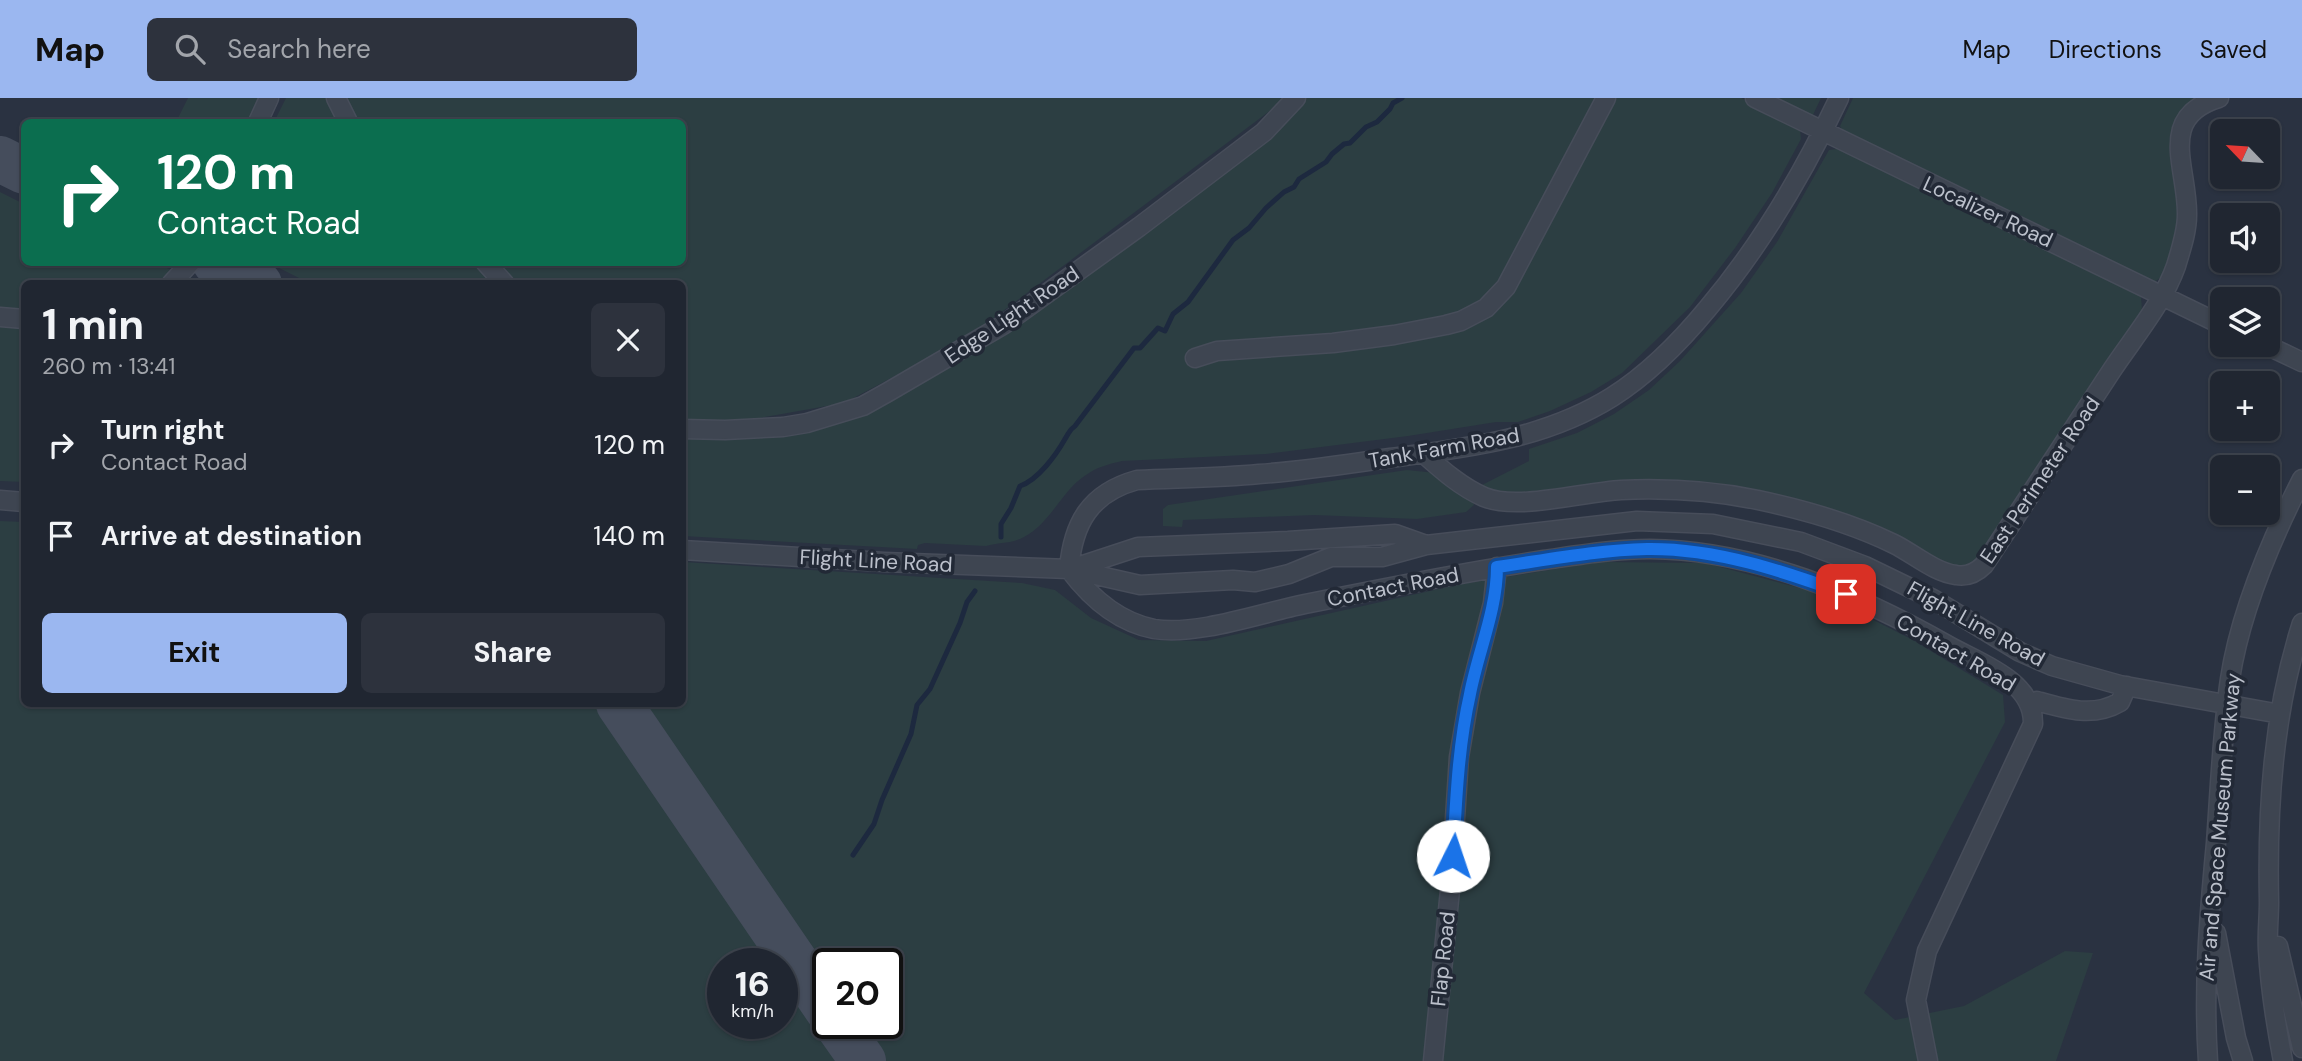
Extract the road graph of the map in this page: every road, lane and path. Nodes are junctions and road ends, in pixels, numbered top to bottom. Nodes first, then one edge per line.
1 (269, 98) edge
2 (336, 98) edge
3 (1296, 98) edge
4 (1606, 98) edge
5 (1755, 98) edge
6 (1839, 98) edge
7 (2219, 98) edge
8 (259, 119) edge
9 (346, 119) edge
10 (1824, 131) junction
11 (187, 266) edge
12 (489, 266) edge
13 (175, 280) edge
14 (501, 280) edge
15 (2161, 296) junction
16 (0, 317) edge
17 (21, 319) edge
18 (2210, 319) edge
19 (2280, 352) edge
20 (1195, 358) dead end
21 (2302, 362) edge
22 (686, 429) edge
23 (1424, 453) junction
24 (2302, 479) edge
25 (0, 500) edge
26 (21, 502) edge
27 (1426, 545) junction
28 (686, 550) edge
29 (1497, 567) junction
30 (1069, 569) junction
31 (2302, 623) edge
32 (2127, 686) junction
33 (2227, 704) junction
34 (2031, 705) junction
35 (2280, 713) junction
36 (2211, 899) junction
37 (2269, 905) junction
38 (2302, 1048) edge
39 (1433, 1061) edge
40 (1928, 1061) edge
41 (2208, 1061) edge
42 (2243, 1061) edge
43 (2283, 1061) edge

1 - 8 street
2 - 9 street
3 - 22 street, Edge Light Road
4 - 20 street
5 - 10 street, Localizer Road
6 - 10 street, Tank Farm Road
7 - 15 street, East Perimeter Road
10 - 15 street, Localizer Road
10 - 23 street, Tank Farm Road
11 - 13 street
12 - 14 street
15 - 18 street, Localizer Road
15 - 23 street, East Perimeter Road
16 - 17 street
19 - 21 street
23 - 30 street, Tank Farm Road
24 - 33 street, Air and Space Museum Parkway
25 - 26 street
27 - 30 street, Flight Line Road
27 - 30 street, Flight Line Road
27 - 32 street, Flight Line Road
28 - 30 street, Flight Line Road
29 - 30 street, Contact Road
29 - 34 street, Contact Road
29 - 39 street, Flap Road
31 - 35 street
32 - 33 street, Flight Line Road
32 - 34 street
33 - 35 street, Flight Line Road
33 - 36 street, Air and Space Museum Parkway
34 - 40 street, Contact Road
35 - 37 street
36 - 41 street, Air and Space Museum Parkway
36 - 42 street
37 - 38 street
37 - 43 street

